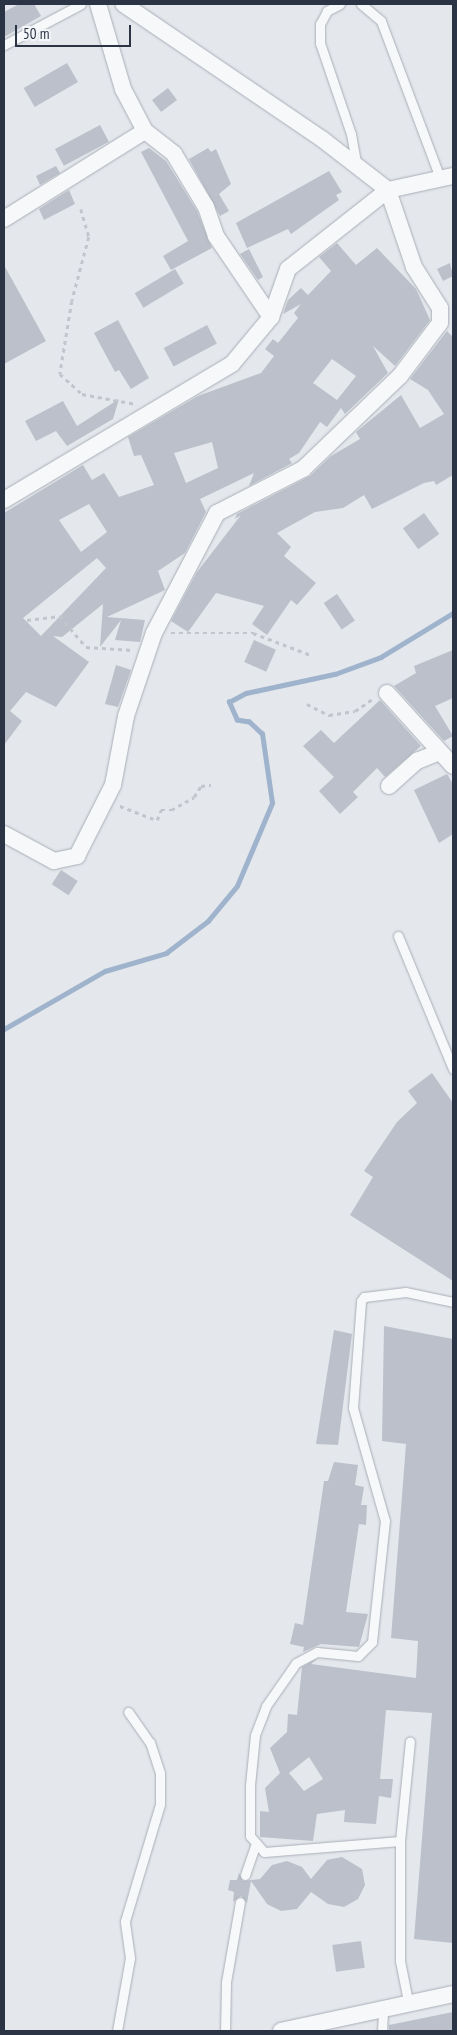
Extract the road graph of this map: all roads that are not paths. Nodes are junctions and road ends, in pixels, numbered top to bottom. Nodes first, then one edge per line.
1 (81, 4) edge
2 (98, 4) edge
3 (123, 4) edge
4 (340, 4) edge
5 (361, 4) edge
6 (4, 45) edge
7 (146, 131) junction
8 (356, 163) junction
9 (447, 177) edge
10 (388, 190) junction
11 (4, 219) edge
12 (271, 317) junction
13 (4, 500) edge
14 (387, 692) road end
15 (437, 753) junction
16 (453, 766) edge
17 (389, 786) dead end
18 (4, 834) edge
19 (398, 936) dead end
20 (453, 1069) edge
21 (453, 1302) edge
22 (128, 1712) dead end
23 (410, 1741) dead end
24 (400, 1842) junction
25 (254, 1846) junction
26 (245, 1875) dead end
27 (240, 1902) dead end
28 (453, 1994) edge
29 (409, 2006) junction
30 (382, 2012) junction
31 (117, 2031) edge
32 (224, 2031) edge
33 (281, 2031) edge
34 (382, 2031) edge

1 - 6 lane
2 - 7 street
3 - 8 street
4 - 8 lane
5 - 9 lane
7 - 11 street
7 - 12 street
8 - 10 street
9 - 10 street
10 - 12 street
10 - 18 street
12 - 13 street
14 - 15 street
15 - 16 street
15 - 17 street
19 - 20 lane
21 - 25 lane
22 - 31 lane
23 - 24 lane
24 - 25 lane
24 - 29 lane
25 - 26 lane
27 - 32 lane
28 - 29 street
29 - 30 street
30 - 33 street
30 - 34 lane

